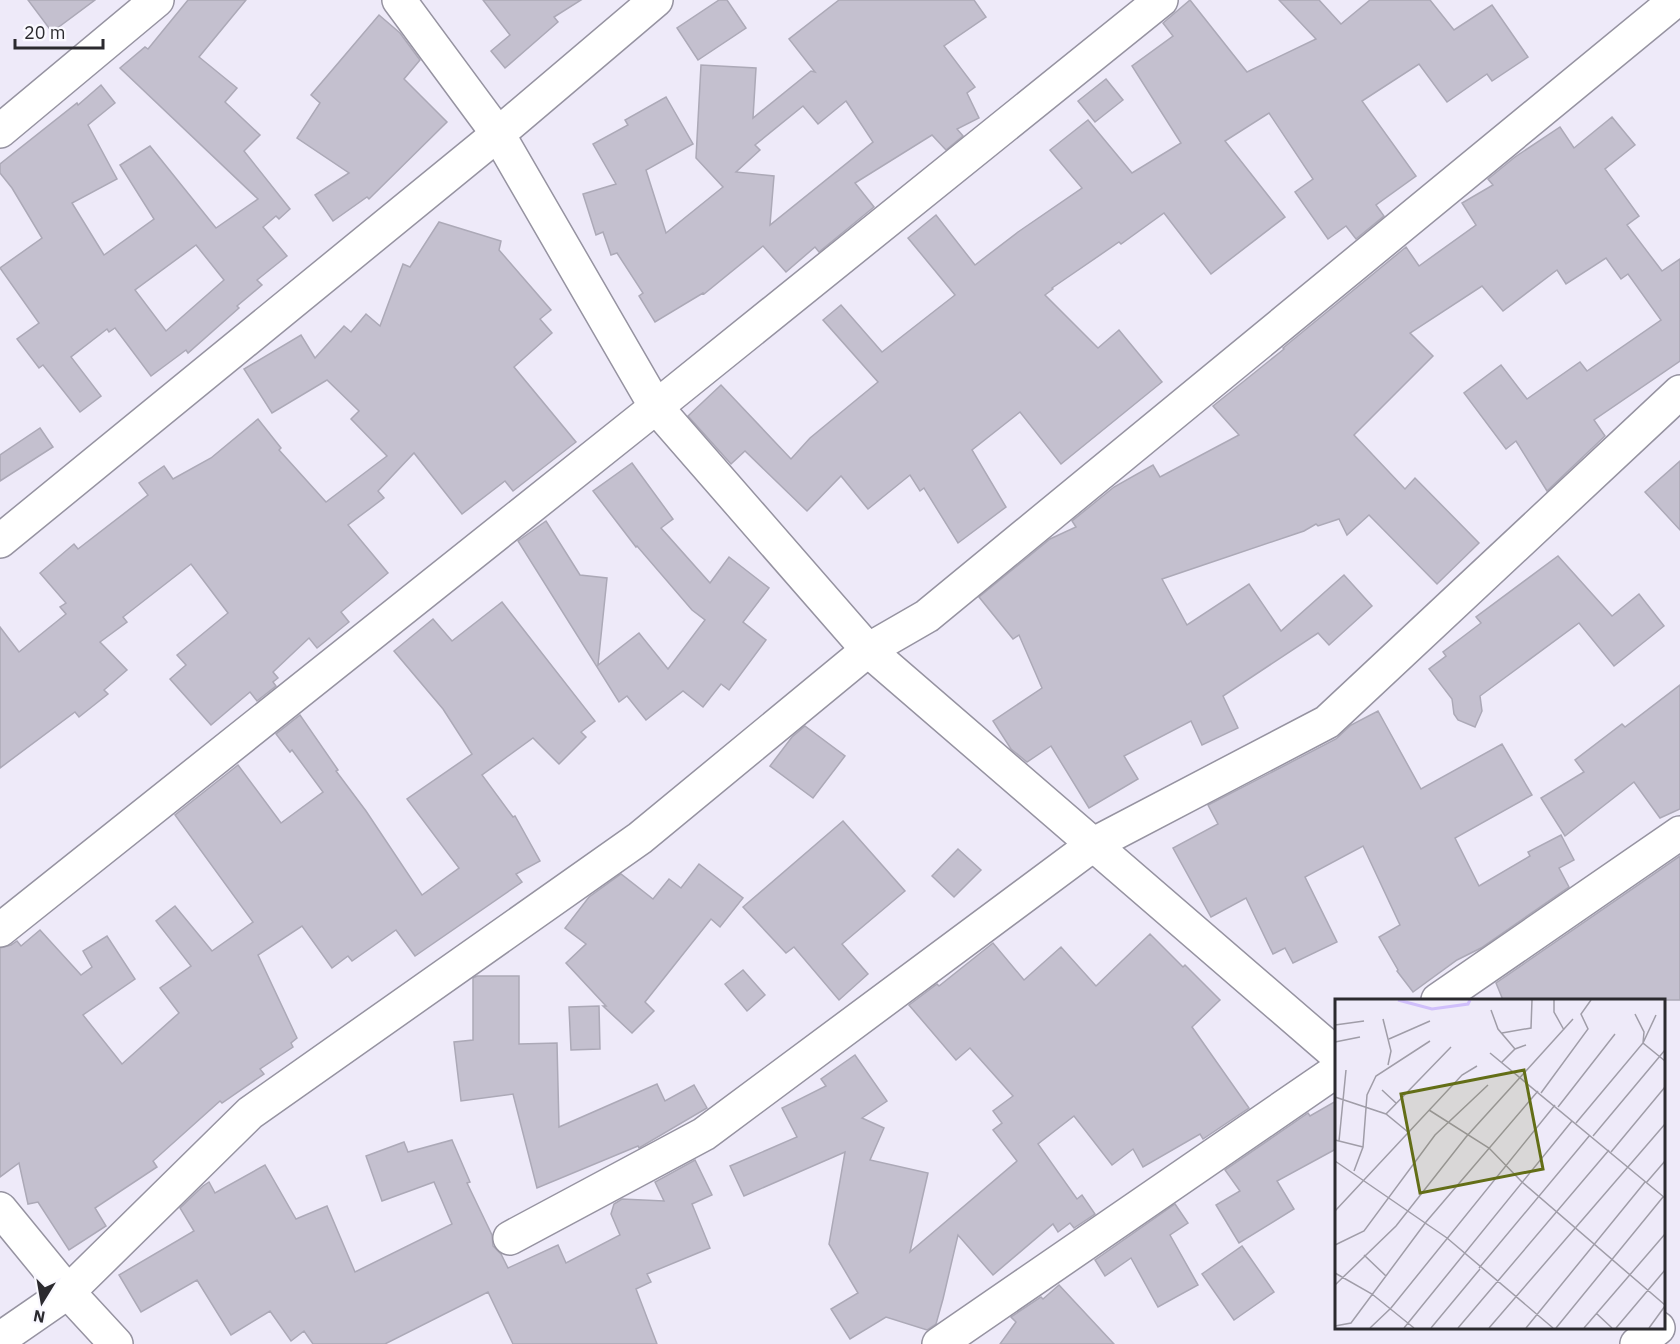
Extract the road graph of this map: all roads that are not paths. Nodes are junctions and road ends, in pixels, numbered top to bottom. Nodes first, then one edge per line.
1 (157, 0) edge
2 (399, 0) edge
3 (656, 0) edge
4 (1161, 0) edge
5 (1676, 0) edge
6 (0, 131) edge
7 (498, 134) junction
8 (1680, 392) edge
9 (656, 407) junction
10 (0, 541) edge
11 (868, 650) junction
12 (1680, 833) edge
13 (1094, 844) junction
14 (0, 930) edge
15 (1439, 999) edge
16 (1335, 1053) edge
17 (1335, 1072) edge
18 (0, 1209) edge
19 (510, 1238) dead end
20 (68, 1292) junction
21 (1680, 1310) edge
22 (1665, 1322) edge
23 (1657, 1329) edge
24 (0, 1340) edge
25 (116, 1344) edge
26 (939, 1344) edge
27 (1637, 1344) edge

1 - 6 street
2 - 7 street
3 - 7 street
4 - 9 street
5 - 11 street
7 - 9 street
7 - 10 street
8 - 13 street
9 - 11 street
9 - 14 street
11 - 13 street
11 - 20 street
12 - 15 street
13 - 16 street
13 - 19 street
17 - 26 street
18 - 20 street
20 - 24 street
20 - 25 street
21 - 22 street
23 - 27 street

